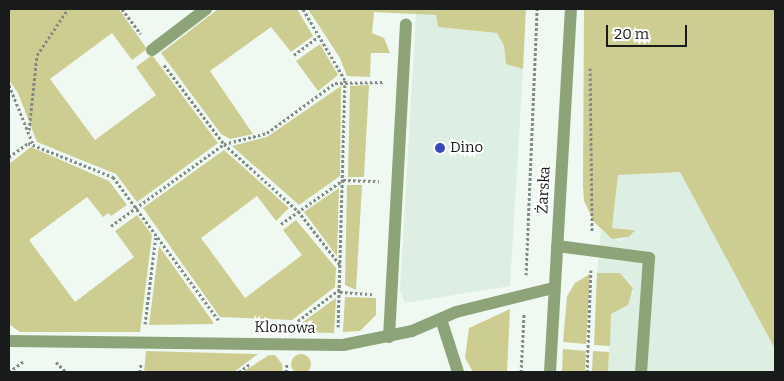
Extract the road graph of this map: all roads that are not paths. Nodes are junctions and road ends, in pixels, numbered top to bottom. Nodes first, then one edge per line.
1 (206, 9) edge
2 (570, 9) edge
3 (406, 24) dead end
4 (152, 50) road end
5 (557, 246) junction
6 (553, 288) junction
7 (441, 319) junction
8 (389, 337) junction
9 (9, 341) edge
10 (458, 372) edge
11 (550, 372) edge
12 (641, 372) edge

1 - 4 street
2 - 5 street, Żarska
3 - 8 street
5 - 6 street, Żarska
5 - 12 street
6 - 7 street, Klonowa
6 - 11 street, Żarska
7 - 8 street, Klonowa
7 - 10 street
8 - 9 street, Klonowa

